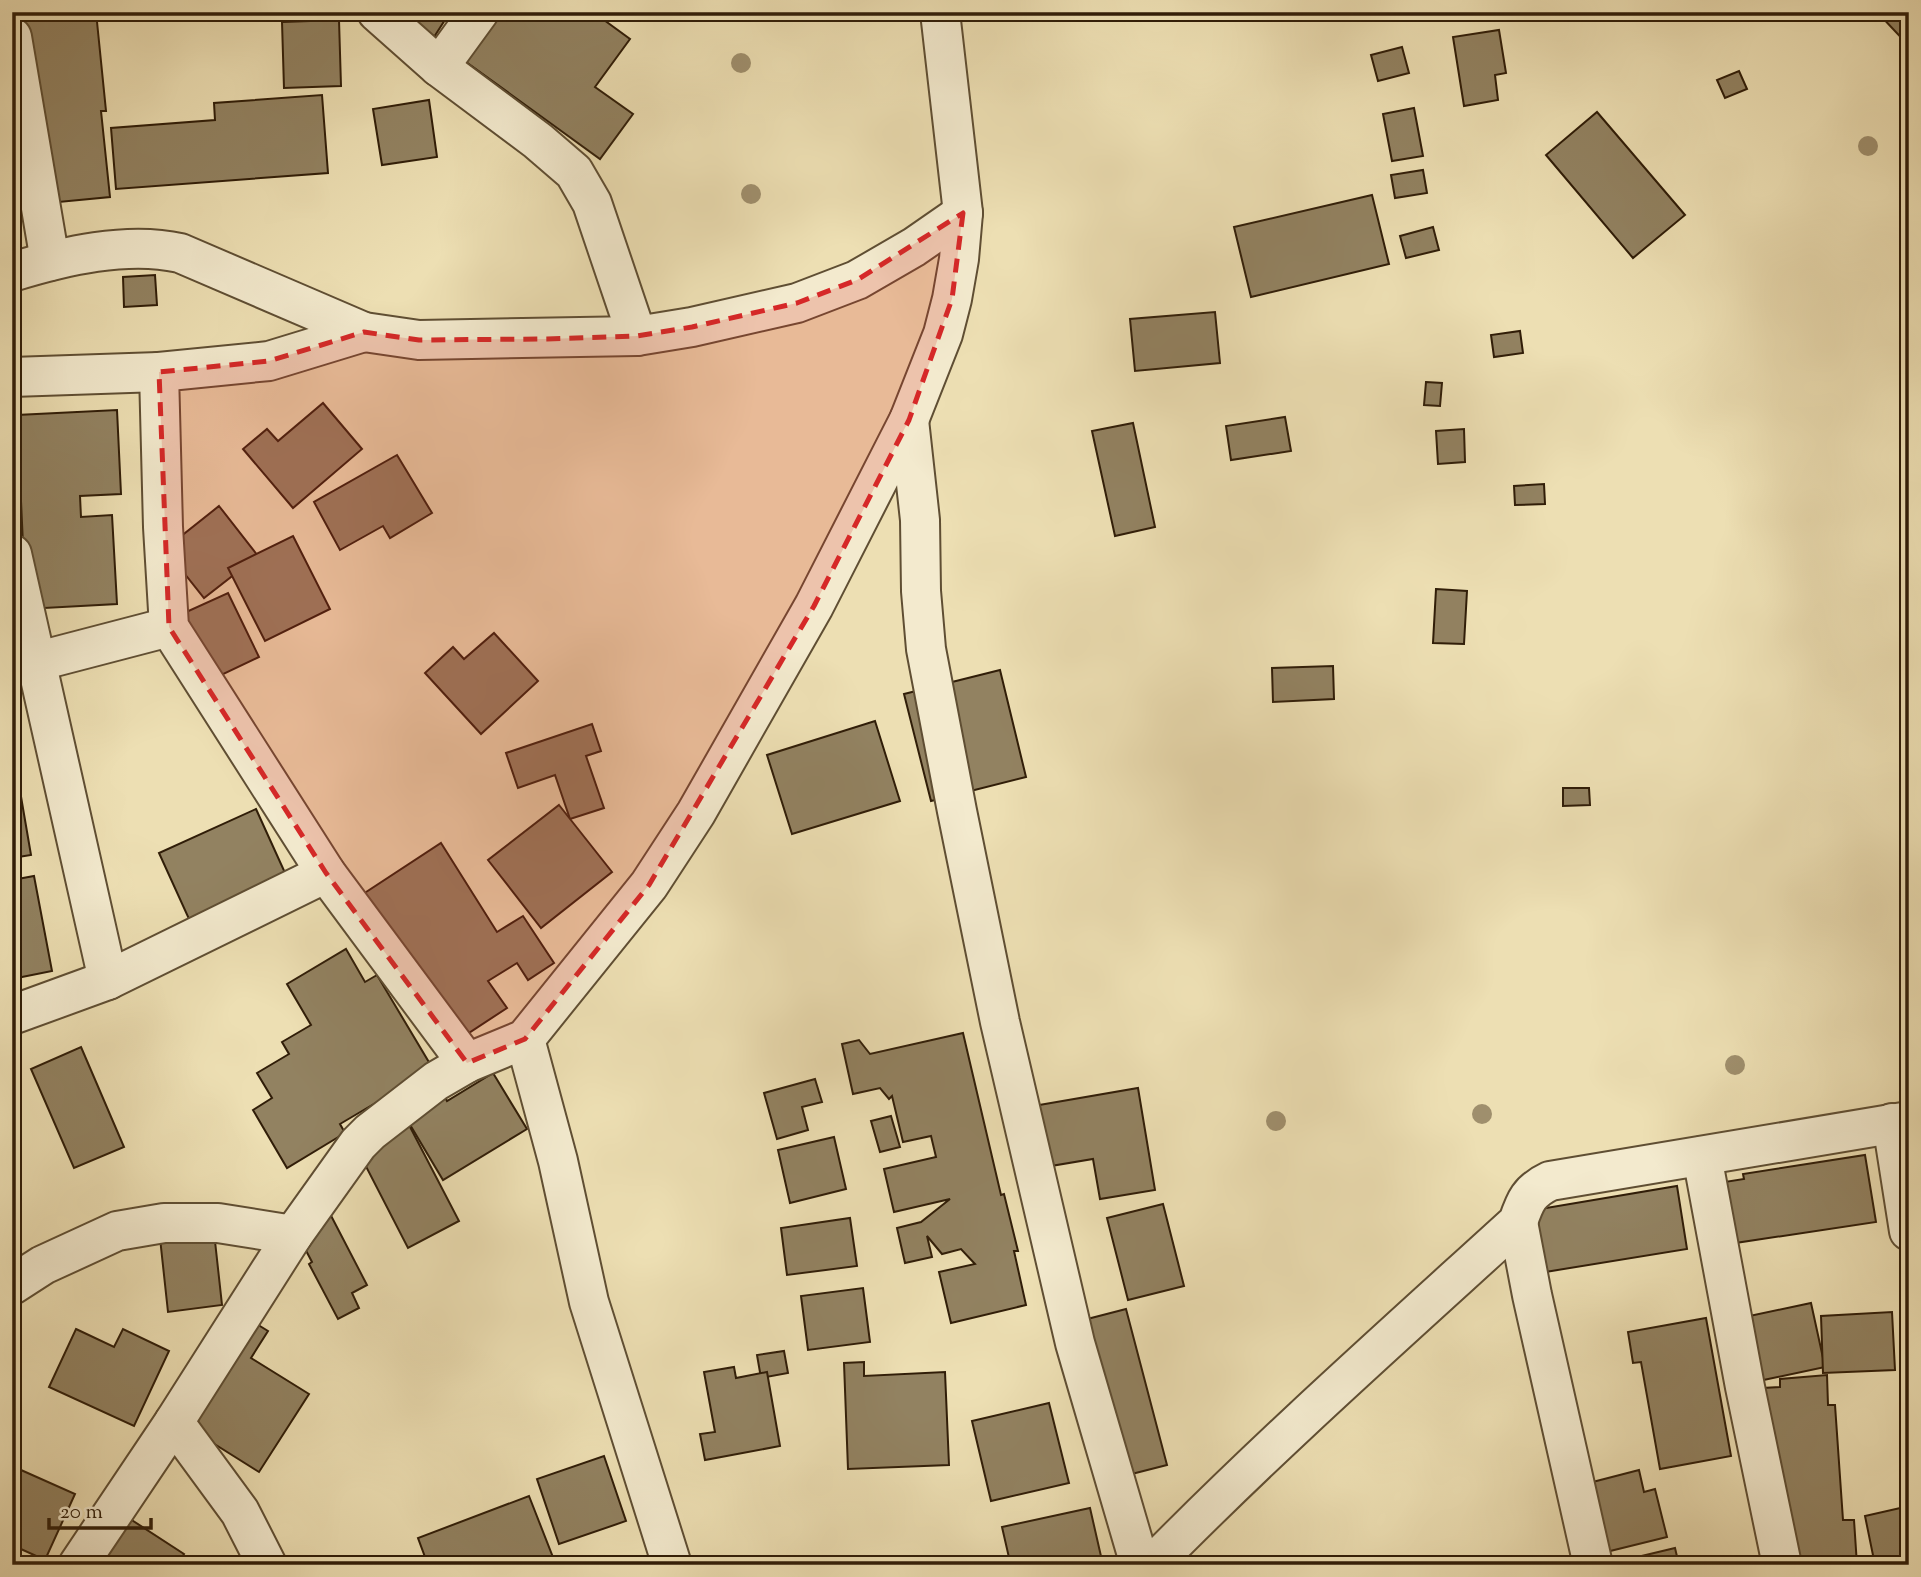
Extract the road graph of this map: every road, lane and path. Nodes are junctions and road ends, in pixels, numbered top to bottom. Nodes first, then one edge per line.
1 (377, 12) edge
2 (479, 12) edge
3 (940, 12) edge
4 (12, 37) edge
5 (439, 67) junction
6 (962, 213) junction
7 (50, 261) junction
8 (12, 272) edge
9 (364, 332) junction
10 (637, 337) junction
11 (159, 373) junction
12 (12, 377) edge
13 (909, 420) junction
14 (12, 554) edge
15 (169, 627) junction
16 (35, 662) junction
17 (326, 873) junction
18 (108, 980) junction
19 (12, 1015) edge
20 (526, 1039) junction
21 (467, 1063) junction
22 (1900, 1122) edge
23 (1702, 1156) junction
24 (1518, 1222) junction
25 (1909, 1231) edge
26 (293, 1235) junction
27 (12, 1285) edge
28 (174, 1422) junction
29 (78, 1565) edge
30 (267, 1565) edge
31 (672, 1565) edge
32 (1140, 1565) edge
33 (1152, 1565) edge
34 (1594, 1565) edge
35 (1782, 1565) edge

1 - 5 street
2 - 5 street
3 - 6 street
4 - 7 street
5 - 10 street
6 - 10 street
6 - 13 street
7 - 8 street
7 - 9 street
9 - 10 street
9 - 11 street
11 - 12 street
11 - 15 street
13 - 20 street
13 - 32 street
14 - 16 street
15 - 16 street
15 - 17 street
16 - 18 street
17 - 18 street
17 - 21 street
18 - 19 street
20 - 21 street
20 - 31 street
21 - 26 street
22 - 23 street
22 - 25 street
23 - 24 street
23 - 35 street
24 - 33 street
24 - 34 street
26 - 27 street
26 - 28 street
28 - 29 street
28 - 30 street

